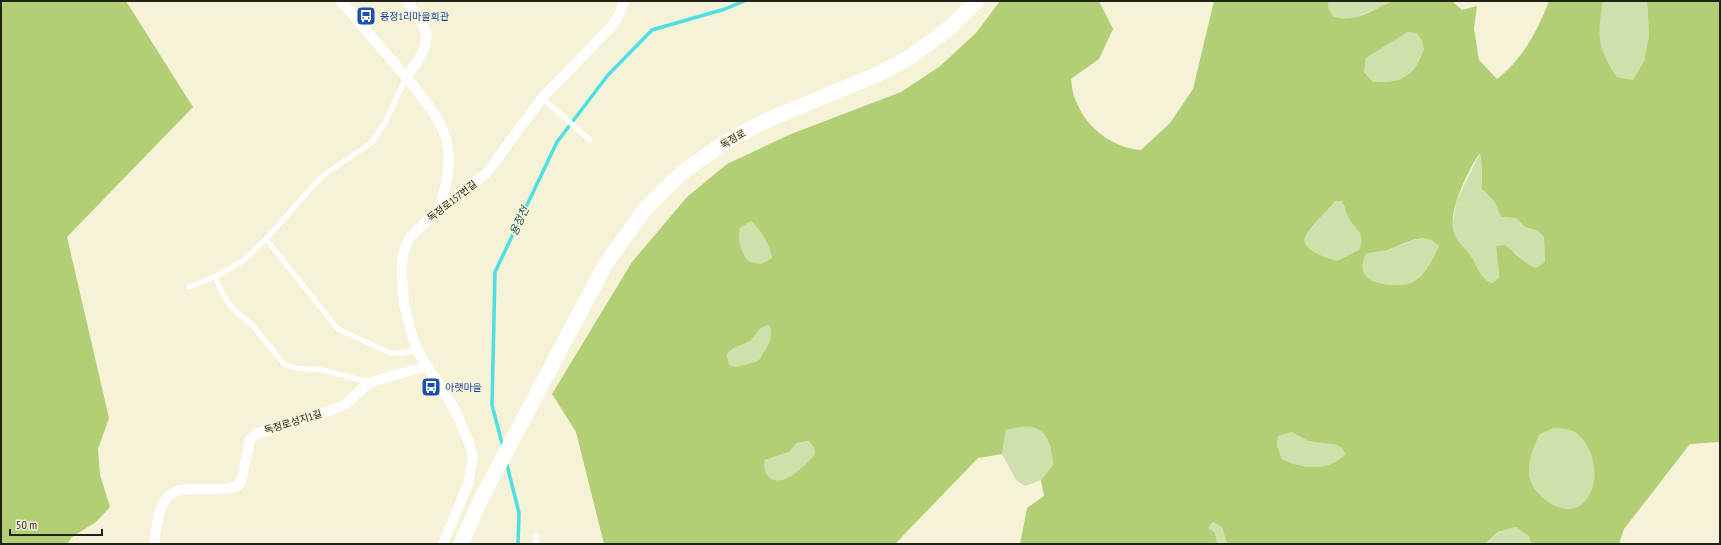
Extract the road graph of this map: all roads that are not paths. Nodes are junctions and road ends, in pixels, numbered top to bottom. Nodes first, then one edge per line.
1 (341, 1) edge
2 (407, 1) edge
3 (624, 1) edge
4 (977, 1) edge
5 (406, 77) junction
6 (542, 98) junction
7 (590, 140) dead end
8 (439, 209) junction
9 (266, 239) junction
10 (215, 277) junction
11 (190, 287) dead end
12 (417, 350) junction
13 (426, 366) junction
14 (375, 381) junction
15 (536, 535) dead end
16 (155, 544) edge
17 (443, 544) edge
18 (461, 544) edge
19 (536, 544) edge

1 - 5 street
2 - 5 street
3 - 6 street, 독정로157번길
4 - 18 street, 독정로
5 - 8 street
5 - 9 lane
6 - 7 lane
6 - 8 street, 독정로157번길
8 - 12 street, 독정로157번길
9 - 10 lane
9 - 12 lane
10 - 11 lane
10 - 14 lane
12 - 13 street, 독정로157번길
13 - 14 street, 독정로성지1길
13 - 17 street, 독정로157번길
14 - 16 street, 독정로성지1길
15 - 19 lane

